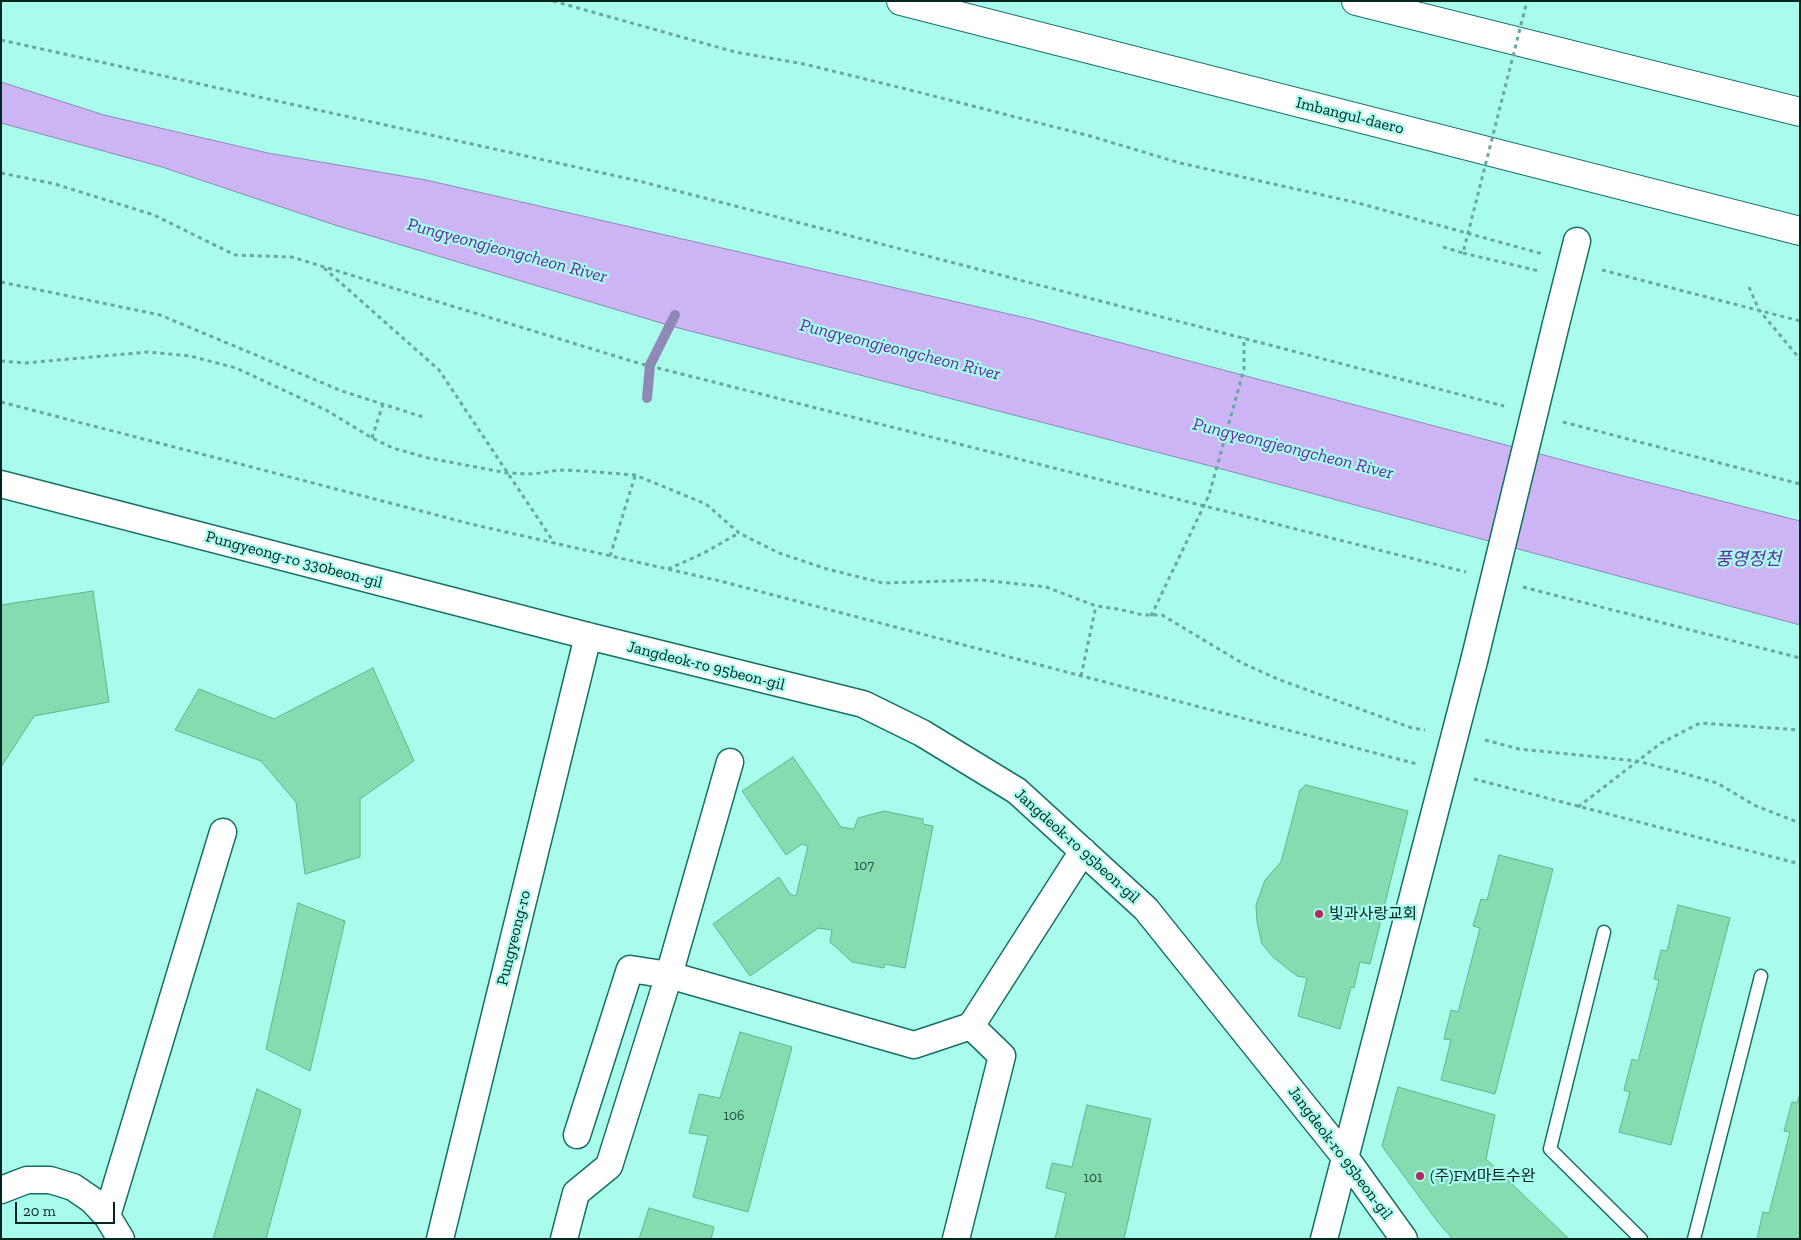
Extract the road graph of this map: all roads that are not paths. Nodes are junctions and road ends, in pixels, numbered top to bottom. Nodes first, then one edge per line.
1 (901, 1) edge
2 (1356, 1) edge
3 (1800, 112) edge
4 (1800, 231) edge
5 (1574, 252) road end
6 (1, 484) edge
7 (588, 636) junction
8 (730, 762) dead end
9 (223, 832) dead end
10 (1083, 851) junction
11 (1604, 932) dead end
12 (669, 974) junction
13 (1761, 976) dead end
14 (971, 1026) junction
15 (577, 1135) dead end
16 (1345, 1157) junction
17 (1, 1190) edge
18 (107, 1216) junction
19 (121, 1239) edge
20 (440, 1239) edge
21 (564, 1239) edge
22 (956, 1239) edge
23 (1324, 1239) edge
24 (1404, 1239) edge
25 (1641, 1239) edge
26 (1694, 1239) edge

1 - 4 main road, Imbangul-daero
2 - 3 main road
5 - 16 street, bridge
6 - 7 street, Pungyeong-ro 330beon-gil
7 - 10 street, Jangdeok-ro 95beon-gil
7 - 20 street, Pungyeong-ro
8 - 12 street
9 - 18 street
10 - 14 street
10 - 16 street, Jangdeok-ro 95beon-gil
11 - 25 lane
12 - 14 street
12 - 15 street
12 - 21 street
13 - 26 lane
14 - 22 street
16 - 23 street
16 - 24 street, Jangdeok-ro 95beon-gil
17 - 18 street
18 - 19 street

